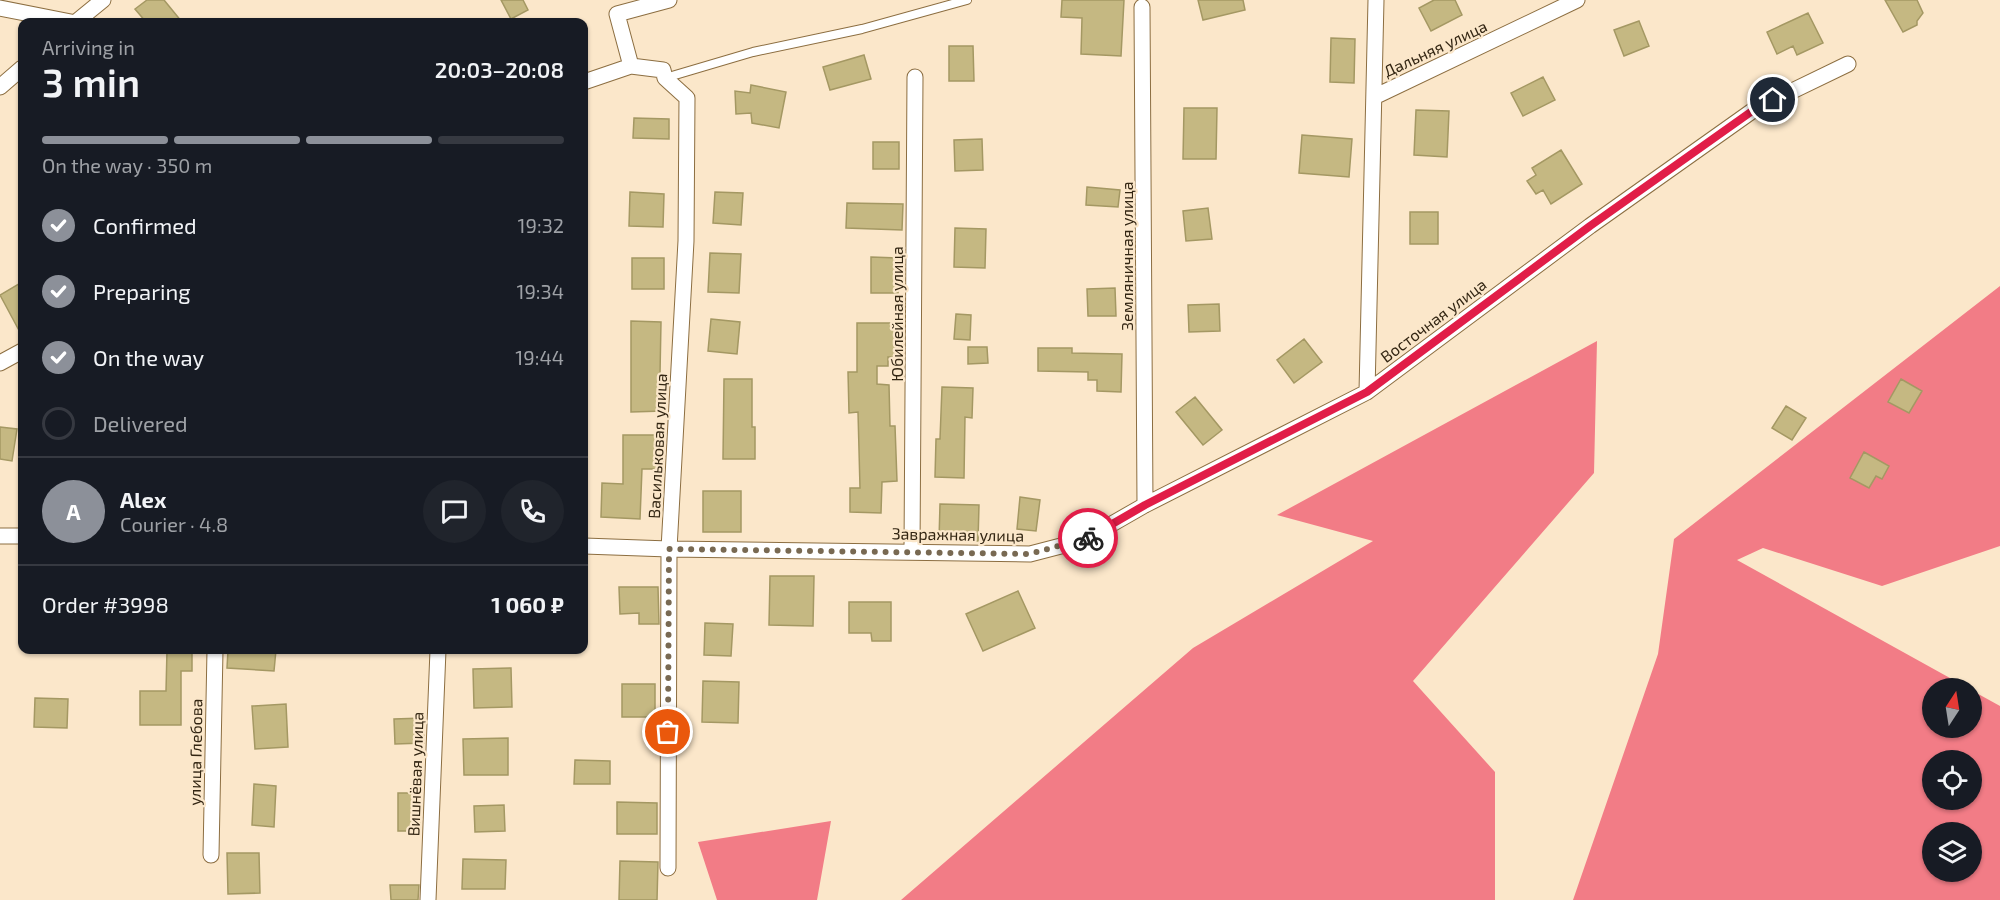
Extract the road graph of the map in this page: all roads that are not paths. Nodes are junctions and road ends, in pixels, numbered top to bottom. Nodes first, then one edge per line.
1 (103, 0) edge
2 (669, 0) edge
3 (967, 0) edge
4 (1376, 0) edge
5 (1577, 0) edge
6 (1142, 7) dead end
7 (0, 8) edge
8 (51, 18) edge
9 (81, 18) edge
10 (1848, 64) dead end
11 (631, 66) junction
12 (18, 71) edge
13 (915, 76) dead end
14 (665, 78) junction
15 (588, 81) edge
16 (0, 87) edge
17 (1374, 97) junction
18 (18, 353) edge
19 (0, 363) edge
20 (1367, 392) junction
21 (1145, 505) junction
22 (0, 536) edge
23 (18, 536) edge
24 (588, 546) edge
25 (669, 549) junction
26 (912, 551) junction
27 (214, 654) edge
28 (438, 654) edge
29 (212, 855) dead end
30 (668, 868) dead end
31 (428, 900) edge

1 - 9 street
2 - 11 street
3 - 14 lane
4 - 17 street, Восточная улица
5 - 17 street, Дальняя улица
6 - 21 street, Земляничная улица
7 - 8 street
10 - 20 street, Восточная улица
11 - 14 street, Васильковая улица
11 - 15 street
12 - 16 street
13 - 26 street, Юбилейная улица
14 - 25 street, Васильковая улица
17 - 20 street, Восточная улица
18 - 19 street
20 - 21 street, Завражная улица
21 - 26 street, Завражная улица
22 - 23 street
24 - 25 street, Завражная улица
25 - 26 street, Завражная улица
25 - 30 street, Васильковая улица
27 - 29 street, улица Глебова
28 - 31 street, Вишнёвая улица

